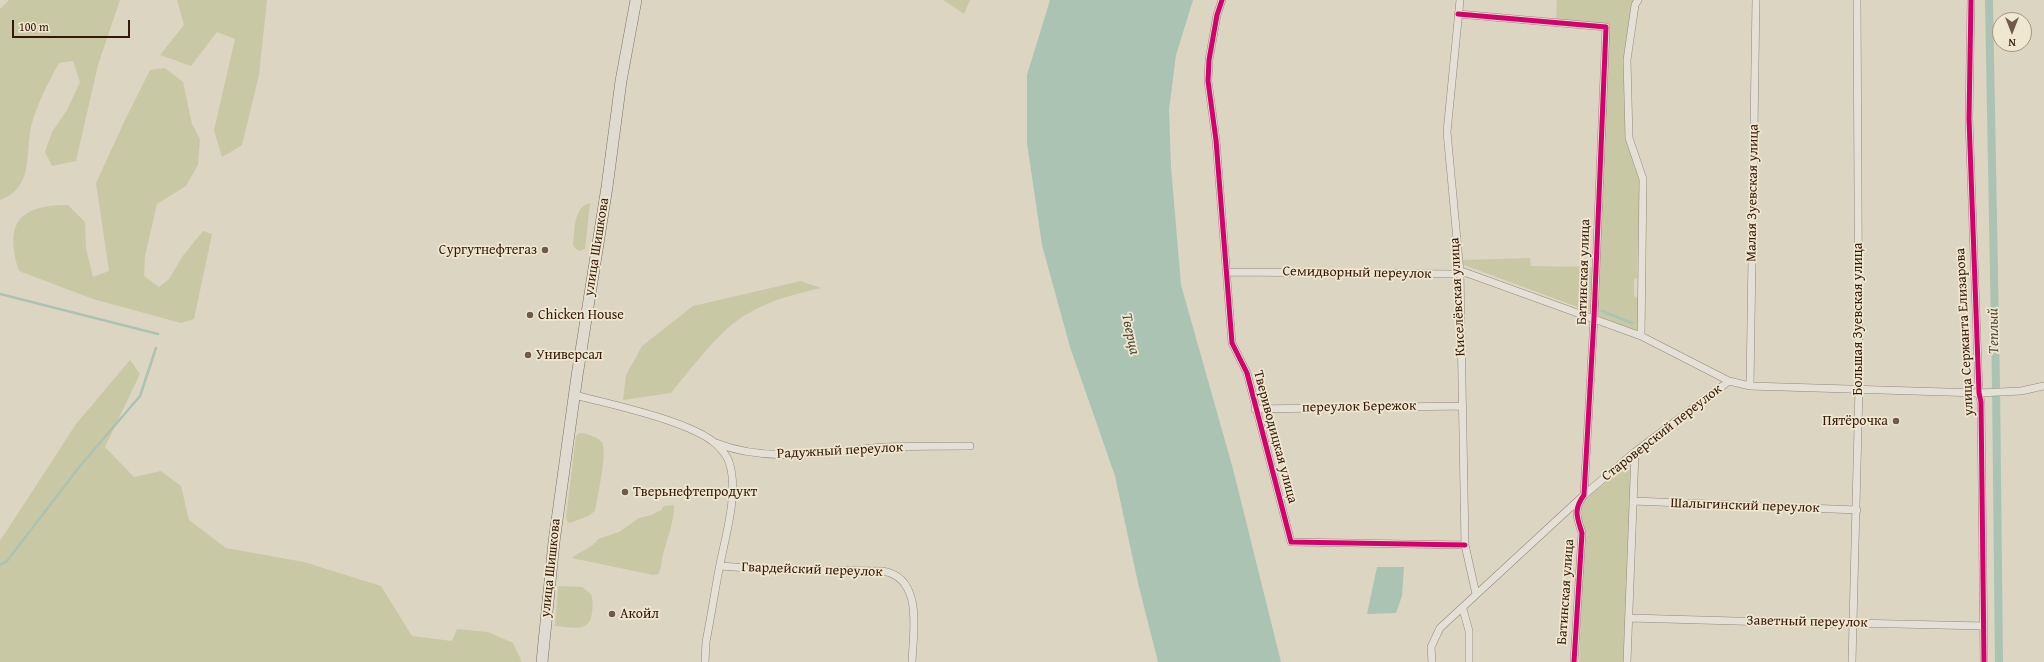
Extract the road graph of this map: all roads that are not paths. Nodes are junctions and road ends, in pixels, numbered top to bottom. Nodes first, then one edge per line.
1 (636, 0) edge
2 (1222, 0) edge
3 (1460, 0) edge
4 (1638, 0) edge
5 (1756, 0) edge
6 (1857, 0) edge
7 (1971, 0) edge
8 (1458, 14) junction
9 (1228, 272) junction
10 (1460, 272) junction
11 (1594, 318) junction
12 (1641, 336) junction
13 (1729, 381) junction
14 (1750, 386) junction
15 (2044, 386) edge
16 (1858, 388) junction
17 (1979, 392) junction
18 (574, 395) junction
19 (1463, 406) junction
20 (1255, 409) junction
21 (712, 441) junction
22 (970, 446) dead end
23 (1635, 452) junction
24 (1584, 495) junction
25 (1633, 501) junction
26 (1857, 510) junction
27 (1466, 545) junction
28 (720, 566) junction
29 (1476, 594) junction
30 (1463, 609) junction
31 (1630, 618) junction
32 (1854, 623) junction
33 (1984, 626) junction
34 (542, 662) edge
35 (705, 662) edge
36 (912, 662) edge
37 (1432, 662) edge
38 (1469, 662) edge
39 (1574, 662) edge
40 (1627, 662) edge
41 (1852, 662) edge
42 (1984, 662) edge

1 - 18 main road, улица Шишкова
2 - 9 street, Твериводицкая улица
3 - 8 street, Киселёвская улица
4 - 12 street
5 - 14 street, Малая Зуевская улица
6 - 16 street, Большая Зуевская улица
7 - 17 street, улица Сержанта Елизарова
8 - 10 street, Киселёвская улица
8 - 11 street, Батинская улица
9 - 10 street, Семидворный переулок
9 - 20 street, Твериводицкая улица
10 - 11 street, Семидворный переулок
10 - 19 street, Киселёвская улица
11 - 12 street, Семидворный переулок
11 - 24 street, Батинская улица
12 - 13 street, Семидворный переулок
13 - 14 street, Староверский переулок
13 - 23 street, Староверский переулок
14 - 16 street, Староверский переулок
15 - 17 street, Староверский переулок
16 - 17 street, Староверский переулок
16 - 26 street, Большая Зуевская улица
17 - 33 street, улица Сержанта Елизарова
18 - 21 street, Радужный переулок
18 - 34 main road, улица Шишкова
19 - 20 street, переулок Бережок
19 - 27 street, Киселёвская улица
20 - 27 street, Твериводицкая улица
21 - 22 street, Радужный переулок
21 - 28 street
23 - 24 street, Староверский переулок
23 - 25 street
24 - 29 street, Староверский переулок
24 - 39 street, Батинская улица
25 - 26 street, Шалыгинский переулок
25 - 31 street
26 - 32 street, Большая Зуевская улица
27 - 29 street, Киселёвская улица
28 - 35 street
28 - 36 street, Гвардейский переулок
29 - 30 street, Староверский переулок
30 - 37 street, Староверский переулок
30 - 38 street
31 - 32 street, Заветный переулок
31 - 40 street
32 - 33 street, Заветный переулок
32 - 41 street, Большая Зуевская улица
33 - 42 street, улица Сержанта Елизарова

